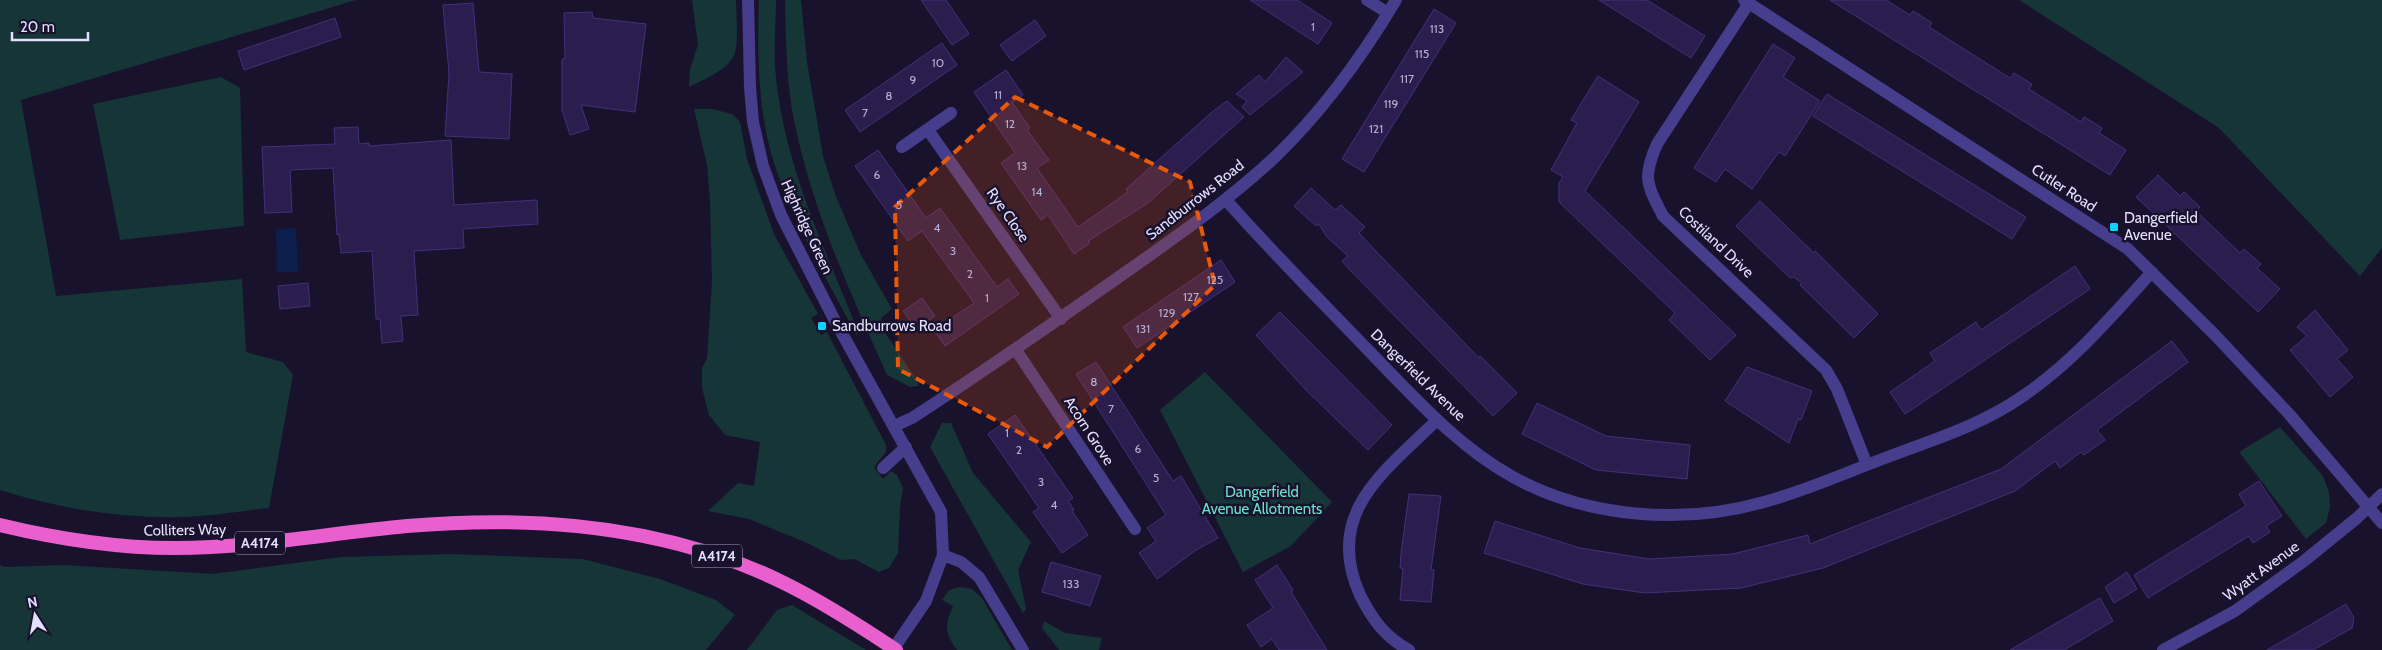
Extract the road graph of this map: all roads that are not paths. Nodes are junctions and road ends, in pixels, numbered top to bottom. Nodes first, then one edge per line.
1 (748, 0) edge
2 (1367, 0) edge
3 (1396, 0) edge
4 (1746, 2) edge
5 (1388, 13) junction
6 (951, 113) dead end
7 (928, 130) junction
8 (902, 147) dead end
9 (1226, 200) junction
10 (2152, 272) junction
11 (1061, 319) junction
12 (1016, 350) junction
13 (1436, 420) junction
14 (894, 426) junction
15 (906, 447) junction
16 (1867, 465) junction
17 (883, 468) dead end
18 (2382, 494) edge
19 (2369, 507) junction
20 (522, 522) joint
21 (2382, 523) edge
22 (0, 525) edge
23 (1135, 529) dead end
24 (943, 555) junction
25 (895, 649) edge
26 (1023, 650) edge
27 (1409, 650) edge
28 (2163, 650) edge

1 - 14 street, Highridge Green
2 - 5 street
3 - 5 street, Sandburrows Road
4 - 10 street, Cutler Road
4 - 16 street, Costiland Drive
5 - 9 street, Sandburrows Road
6 - 7 street
7 - 8 street
7 - 11 street, Rye Close
9 - 11 street, Sandburrows Road
9 - 13 street, Dangerfield Avenue
10 - 16 street, Dangerfield Avenue
10 - 19 street, Cutler Road
11 - 12 street, Sandburrows Road
12 - 14 street, Sandburrows Road
12 - 23 street, Acorn Grove
13 - 16 street, Dangerfield Avenue
13 - 27 street
14 - 15 street, Highridge Green
15 - 17 street
15 - 24 street, Highridge Green
18 - 19 street, Wyatt Avenue
19 - 21 street, Cutler Road
19 - 28 street, Wyatt Avenue
20 - 22 highway, Colliters Way / A4174
20 - 25 highway, Highridge Green / A4174
24 - 25 street, Highridge Green
24 - 26 street

